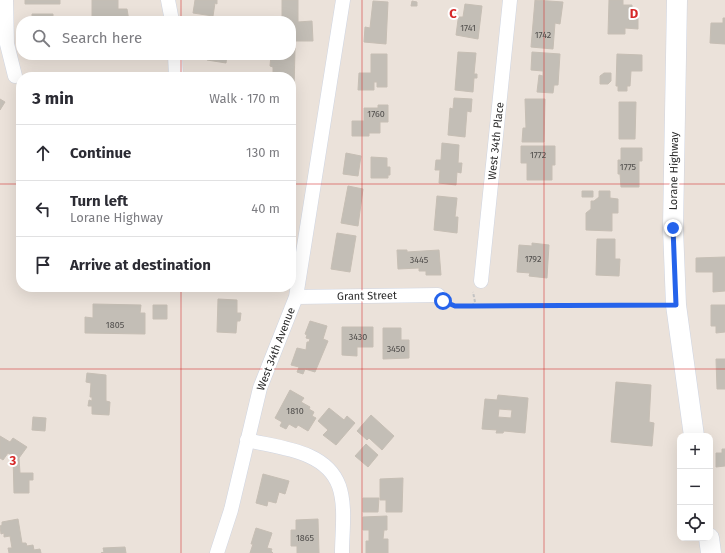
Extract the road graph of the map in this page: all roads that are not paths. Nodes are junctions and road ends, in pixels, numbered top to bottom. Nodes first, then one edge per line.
1 (6, 0) edge
2 (168, 0) edge
3 (343, 0) edge
4 (510, 0) edge
5 (677, 0) edge
6 (171, 16) edge
7 (175, 60) edge
8 (176, 72) edge
9 (15, 76) dead end
10 (482, 281) dead end
11 (438, 295) road end
12 (296, 297) junction
13 (694, 433) edge
14 (247, 440) junction
15 (709, 541) edge
16 (217, 553) edge
17 (342, 553) edge
18 (711, 553) edge

1 - 9 street
2 - 6 street
3 - 12 street, West 34th Avenue
4 - 10 street, West 34th Place
5 - 13 street, Lorane Highway
7 - 8 street
11 - 12 street, Grant Street
12 - 14 street, West 34th Avenue
14 - 16 street, West 34th Avenue
14 - 17 street
15 - 18 street

